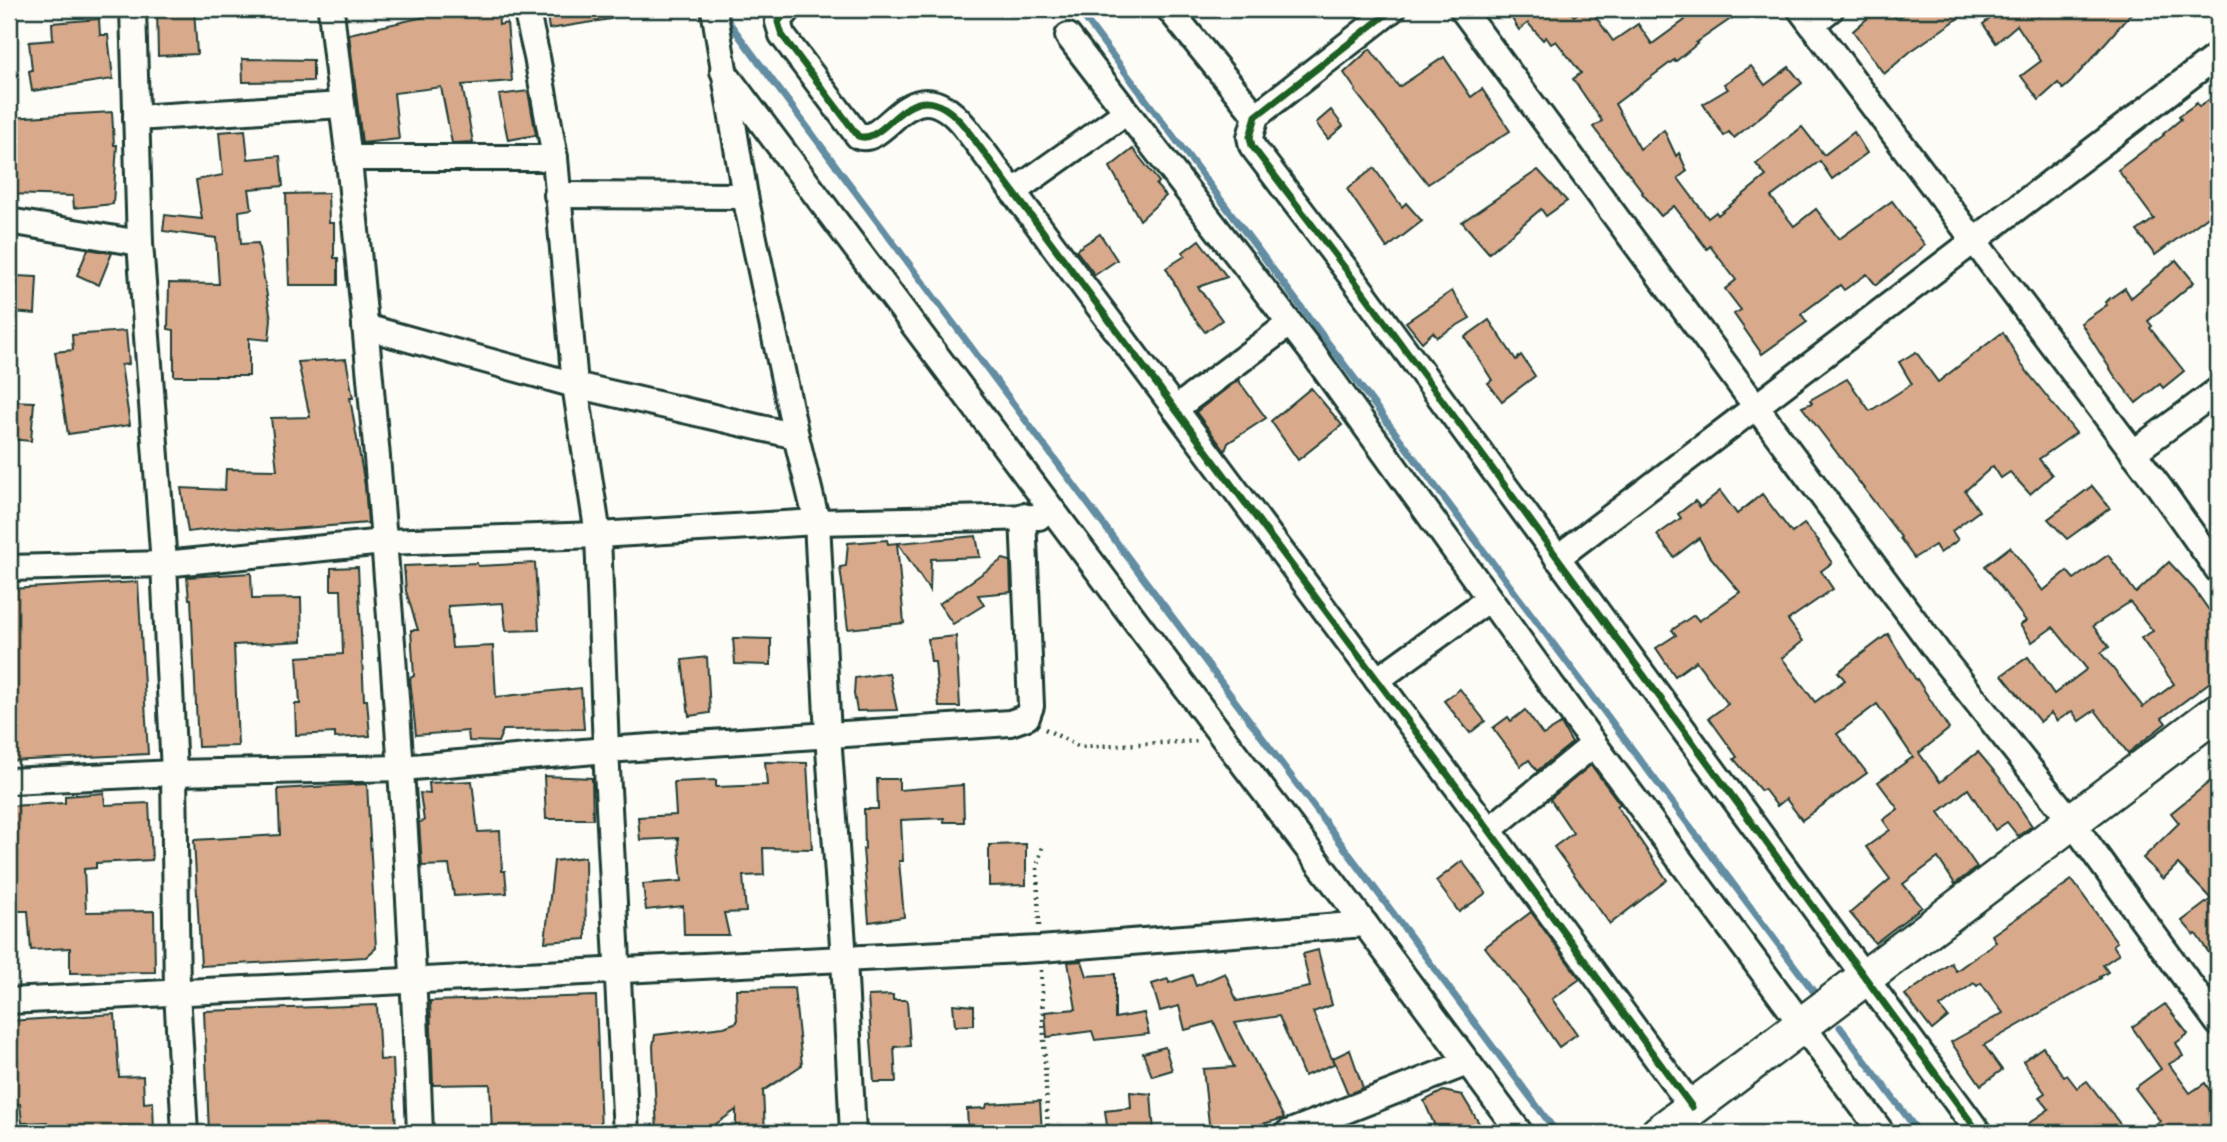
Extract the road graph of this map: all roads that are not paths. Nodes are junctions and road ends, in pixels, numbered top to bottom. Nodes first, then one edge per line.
1 (133, 9) edge
2 (331, 9) edge
3 (526, 9) edge
4 (714, 9) edge
5 (789, 9) edge
6 (1169, 9) edge
7 (1392, 9) edge
8 (1462, 9) edge
9 (1814, 14) edge
10 (1068, 36) dead end
11 (2218, 55) edge
12 (723, 71) junction
13 (342, 105) junction
14 (1126, 112) junction
15 (1256, 116) junction
16 (136, 118) junction
17 (348, 158) junction
18 (555, 158) junction
19 (1013, 192) junction
20 (557, 195) junction
21 (745, 196) junction
22 (9, 221) edge
23 (1975, 241) junction
24 (140, 243) junction
25 (1289, 324) junction
26 (365, 327) junction
27 (575, 385) junction
28 (2218, 390) edge
29 (1756, 407) junction
30 (1175, 409) junction
31 (796, 436) junction
32 (2133, 453) junction
33 (1023, 516) junction
34 (1058, 517) junction
35 (817, 522) junction
36 (598, 535) junction
37 (384, 542) junction
38 (1558, 558) junction
39 (164, 564) junction
40 (9, 568) edge
41 (2218, 570) edge
42 (1489, 598) junction
43 (1377, 680) junction
44 (2218, 711) edge
45 (828, 735) junction
46 (1594, 744) junction
47 (606, 750) junction
48 (402, 768) junction
49 (174, 773) junction
50 (9, 781) edge
51 (2071, 821) junction
52 (1489, 830) junction
53 (1365, 923) junction
54 (844, 959) junction
55 (618, 970) junction
56 (1866, 978) junction
57 (415, 982) junction
58 (177, 992) junction
59 (9, 1001) edge
60 (2218, 1023) edge
61 (1802, 1026) junction
62 (1467, 1063) junction
63 (1692, 1107) junction
64 (185, 1133) edge
65 (420, 1133) edge
66 (626, 1133) edge
67 (853, 1133) edge
68 (1288, 1133) edge
69 (1520, 1133) edge
70 (1659, 1133) edge
71 (1882, 1133) edge
72 (1979, 1133) edge

1 - 16 street
2 - 13 street
3 - 18 street
4 - 12 street
5 - 19 street
6 - 15 street
7 - 15 street
8 - 29 street
9 - 23 street
10 - 14 street
11 - 23 street
12 - 21 street
12 - 34 street
13 - 16 street
13 - 17 street
14 - 19 street
14 - 25 street
15 - 38 street
16 - 24 street
17 - 18 street
17 - 26 street
18 - 20 street
19 - 30 street
20 - 21 street
20 - 27 street
21 - 31 street
22 - 24 street
23 - 29 street
23 - 32 street
24 - 39 street
25 - 30 street
25 - 42 street
26 - 27 street
26 - 37 street
27 - 31 street
27 - 36 street
28 - 32 street
29 - 38 street
29 - 51 street
30 - 43 street
31 - 35 street
32 - 41 street
33 - 34 street
33 - 35 street
33 - 45 street
34 - 53 street
35 - 36 street
35 - 45 street
36 - 37 street
36 - 47 street
37 - 39 street
37 - 48 street
38 - 56 street
39 - 40 street
39 - 49 street
42 - 43 street
42 - 46 street
43 - 52 street
44 - 51 street
45 - 47 street
45 - 54 street
46 - 52 street
46 - 61 street
47 - 48 street
47 - 55 street
48 - 49 street
48 - 57 street
49 - 50 street
49 - 58 street
51 - 56 street
51 - 60 street
52 - 63 street
53 - 54 street
53 - 62 street
54 - 55 street
54 - 67 street
55 - 57 street
55 - 66 street
56 - 61 street
56 - 72 street
57 - 58 street
57 - 65 street
58 - 59 street
58 - 64 street
61 - 63 street
61 - 71 street
62 - 68 street
62 - 69 street
63 - 70 street

